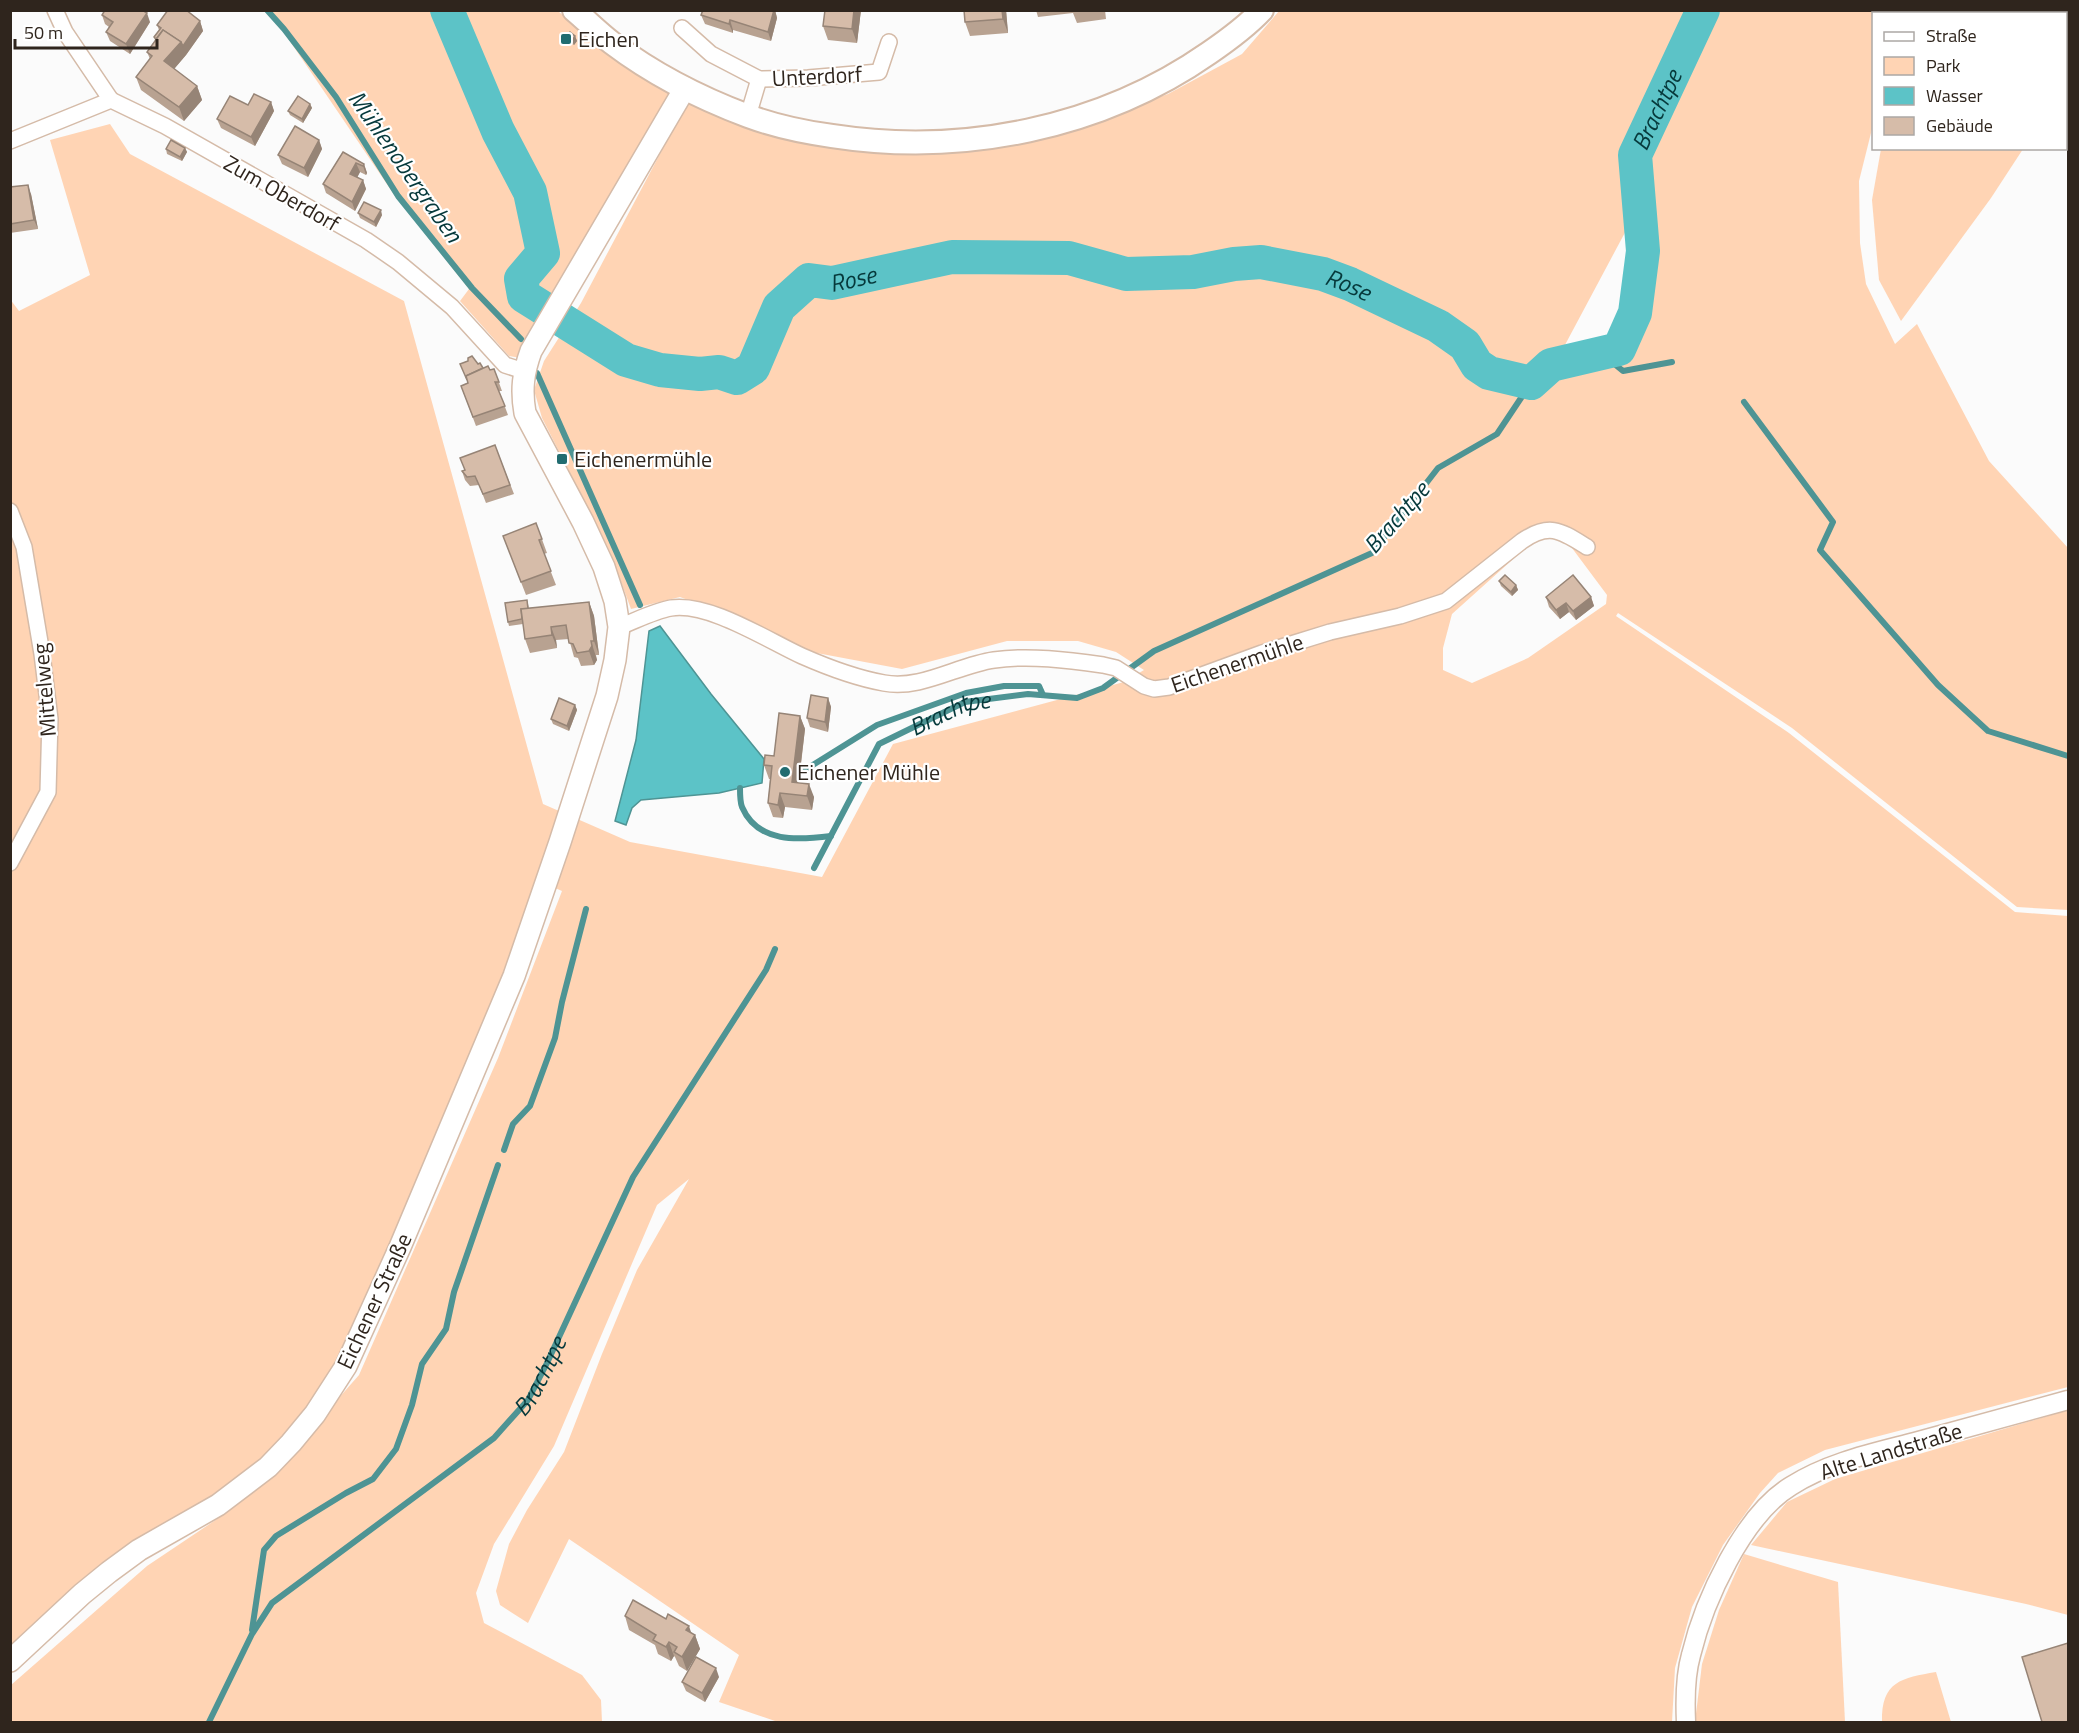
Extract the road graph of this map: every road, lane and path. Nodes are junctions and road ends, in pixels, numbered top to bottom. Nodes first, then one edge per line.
1 (55, 10) edge
2 (574, 10) edge
3 (1262, 10) edge
4 (682, 28) dead end
5 (890, 42) dead end
6 (759, 79) junction
7 (685, 88) junction
8 (111, 100) junction
9 (748, 116) junction
10 (10, 141) edge
11 (524, 371) junction
12 (10, 511) edge
13 (1587, 547) dead end
14 (619, 627) junction
15 (10, 862) edge
16 (2068, 1400) edge
17 (10, 1662) edge
18 (1686, 1722) edge

1 - 8 street
2 - 7 main road
3 - 9 main road
4 - 6 street, Unterdorf
5 - 6 street, Unterdorf
6 - 9 street, Unterdorf
7 - 9 main road
7 - 11 main road
8 - 10 street
8 - 11 street, Zum Oberdorf
11 - 14 main road
12 - 15 street, Mittelweg
13 - 14 street, Eichenermühle
14 - 17 main road, Eichener Straße
16 - 18 street, Alte Landstraße

